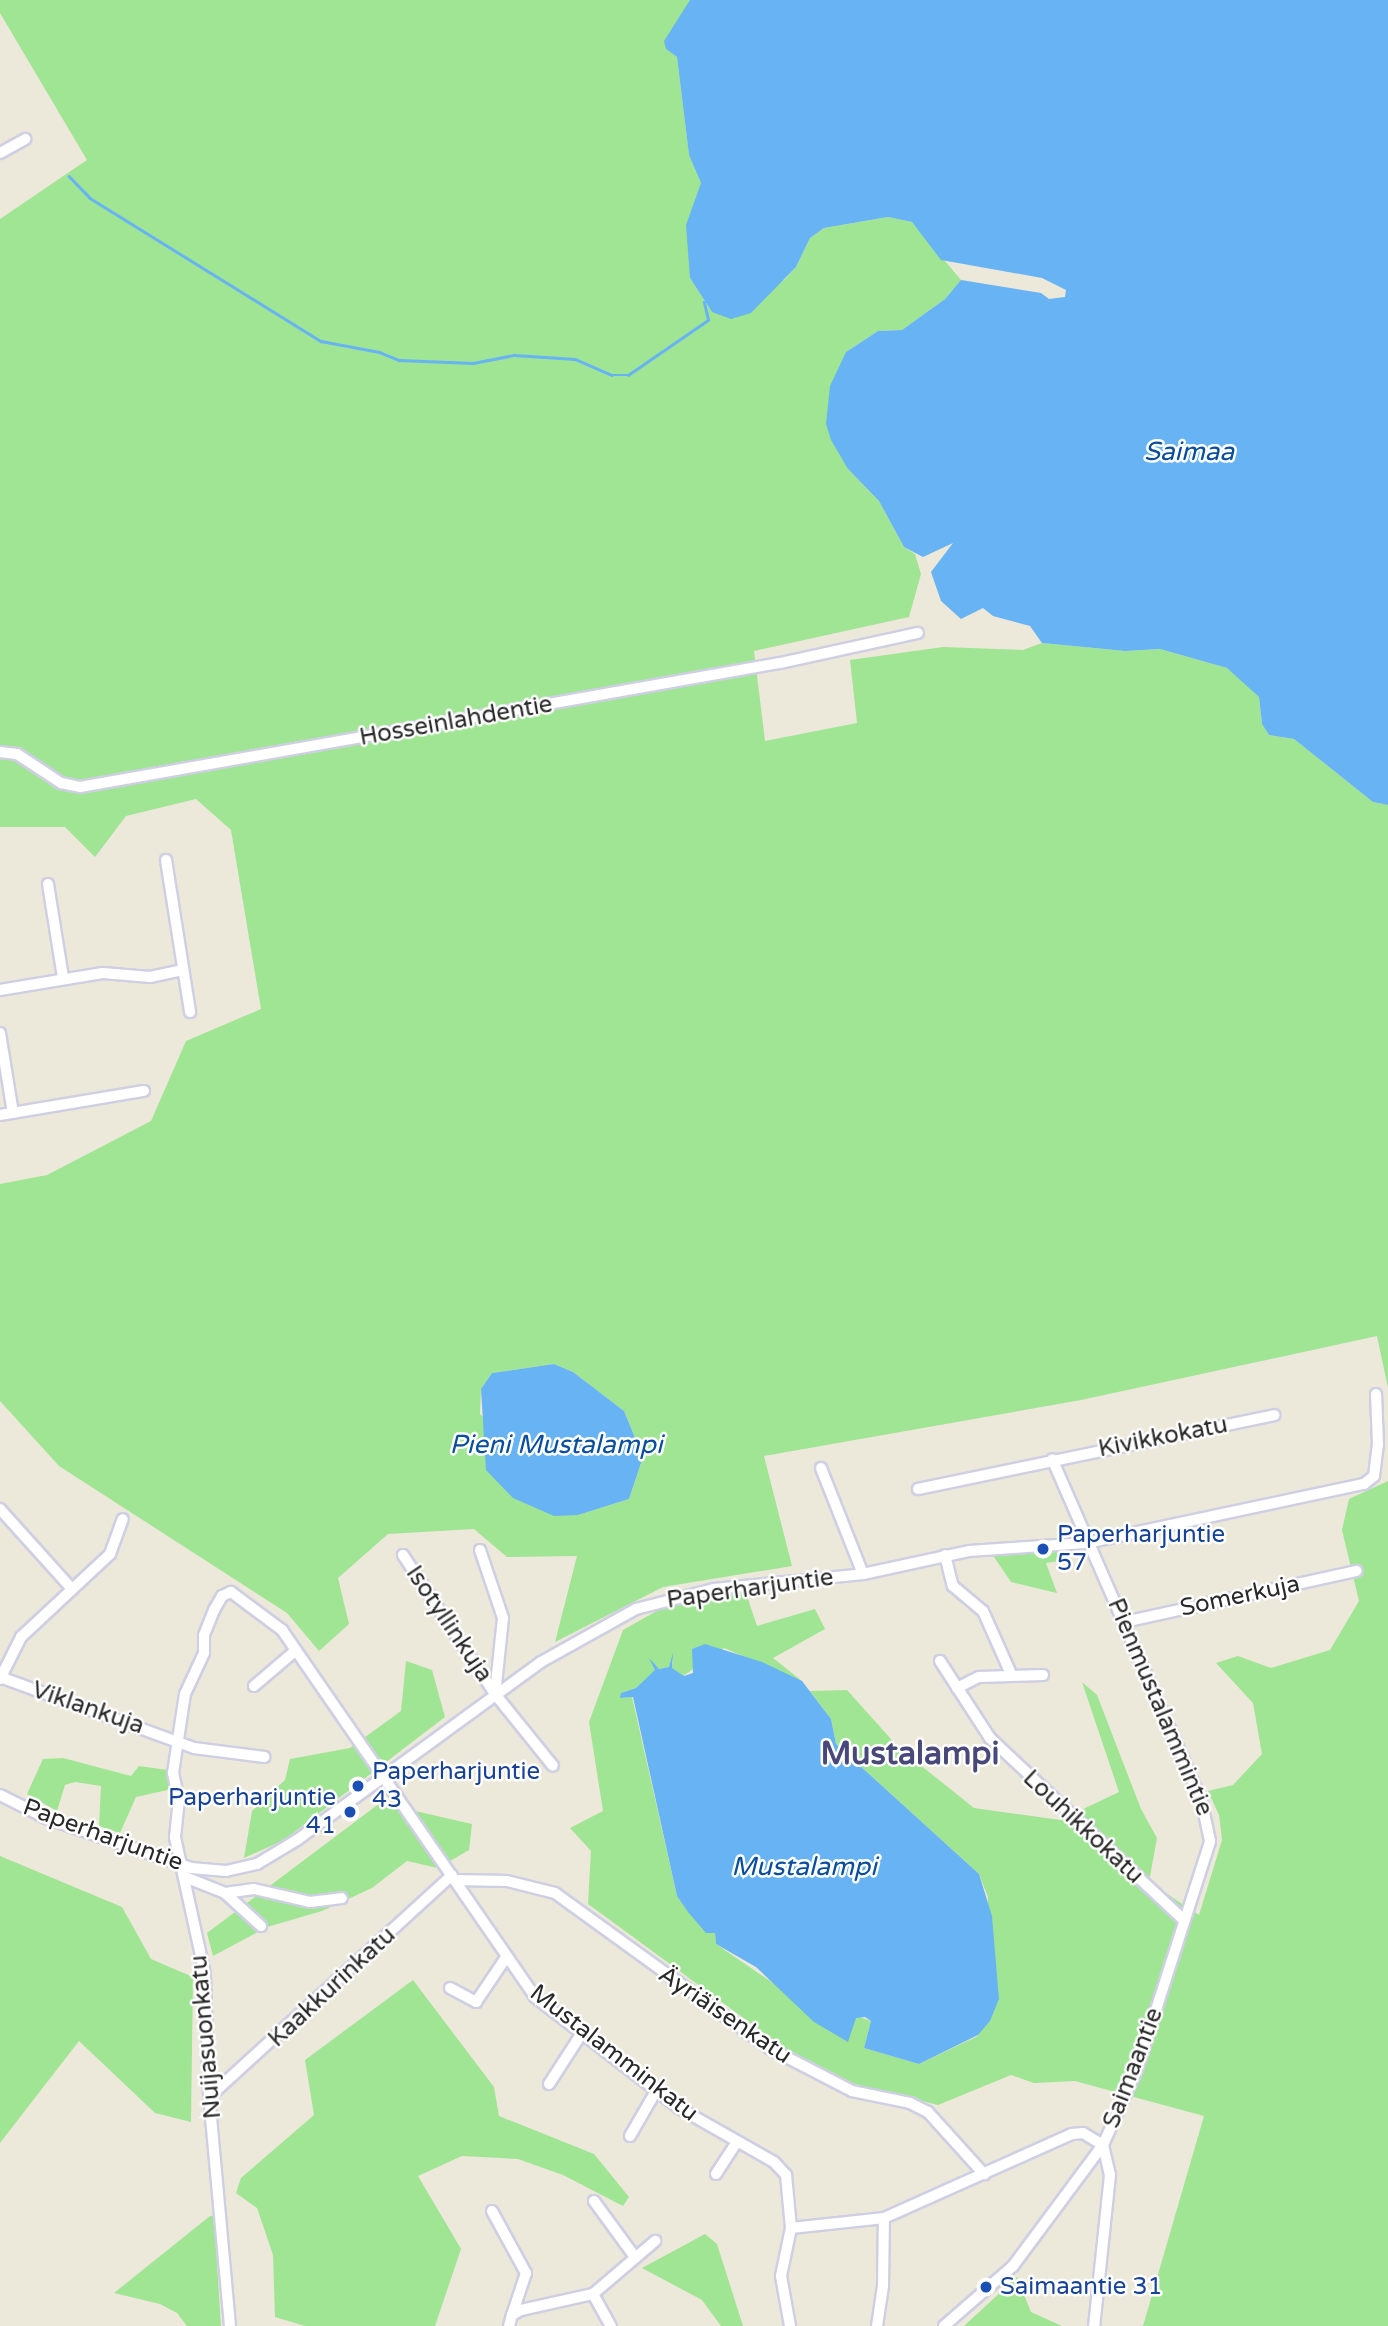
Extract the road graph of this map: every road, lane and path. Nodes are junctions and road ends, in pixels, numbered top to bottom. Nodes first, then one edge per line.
1 (25, 139) dead end
2 (0, 153) edge
3 (918, 633) dead end
4 (0, 752) edge
5 (166, 860) dead end
6 (48, 884) dead end
7 (183, 970) junction
8 (63, 978) junction
9 (0, 990) edge
10 (190, 1012) dead end
11 (0, 1033) edge
12 (144, 1091) dead end
13 (13, 1113) junction
14 (0, 1115) edge
15 (1376, 1394) dead end
16 (1274, 1415) dead end
17 (1052, 1459) junction
18 (821, 1468) dead end
19 (918, 1489) dead end
20 (0, 1509) edge
21 (122, 1520) dead end
22 (1086, 1543) junction
23 (480, 1550) dead end
24 (403, 1555) dead end
25 (946, 1555) junction
26 (1356, 1571) dead end
27 (863, 1574) junction
28 (72, 1588) junction
29 (225, 1593) joint
30 (1124, 1622) junction
31 (295, 1651) junction
32 (940, 1661) dead end
33 (1043, 1675) dead end
34 (1012, 1676) junction
35 (0, 1678) edge
36 (254, 1686) dead end
37 (957, 1688) junction
38 (495, 1693) junction
39 (176, 1739) junction
40 (264, 1757) dead end
41 (553, 1766) dead end
42 (382, 1776) junction
43 (0, 1795) edge
44 (1210, 1841) joint
45 (182, 1865) junction
46 (185, 1877) junction
47 (453, 1877) junction
48 (225, 1893) junction
49 (342, 1898) dead end
50 (1184, 1920) junction
51 (261, 1926) dead end
52 (507, 1956) junction
53 (450, 1988) dead end
54 (582, 2033) junction
55 (549, 2084) dead end
56 (656, 2091) junction
57 (209, 2097) junction
58 (630, 2136) dead end
59 (737, 2142) junction
60 (1103, 2146) junction
61 (716, 2174) dead end
62 (984, 2174) junction
63 (594, 2201) dead end
64 (492, 2211) dead end
65 (884, 2218) junction
66 (790, 2228) junction
67 (655, 2241) dead end
68 (635, 2257) junction
69 (593, 2294) junction
70 (511, 2321) edge
71 (230, 2326) edge
72 (611, 2326) edge
73 (790, 2326) edge
74 (877, 2326) edge
75 (944, 2326) edge
76 (1094, 2326) edge

1 - 2 street
3 - 4 street, Hosseinlahdentie
5 - 7 street
6 - 8 street
7 - 8 street
7 - 10 street
8 - 9 street
11 - 13 street
12 - 13 street
13 - 14 street
15 - 22 street, Paperharjuntie
16 - 17 street, Kivikkokatu
17 - 19 street, Kivikkokatu
17 - 22 street, Pienmustalammintie
18 - 27 street
20 - 28 street
21 - 28 street
22 - 25 street, Paperharjuntie
22 - 30 street, Pienmustalammintie
23 - 38 street
24 - 38 street, Isotyllinkuja
25 - 27 street, Paperharjuntie
25 - 34 street
26 - 30 street, Somerkuja
27 - 38 street, Paperharjuntie
28 - 35 street
29 - 31 street, Mustalamminkatu
29 - 39 street, Nuijasuonkatu
30 - 44 street, Pienmustalammintie
31 - 36 street
31 - 42 street, Mustalamminkatu
32 - 37 street, Louhikkokatu
33 - 34 street
34 - 37 street
35 - 39 street, Viklankuja
37 - 50 street, Louhikkokatu
38 - 41 street, Isotyllinkuja
38 - 42 street, Paperharjuntie
39 - 40 street, Viklankuja
39 - 45 street, Nuijasuonkatu
42 - 45 street, Paperharjuntie
42 - 47 street, Mustalamminkatu
43 - 45 street, Paperharjuntie
44 - 50 street, Saimaantie
45 - 46 street, Nuijasuonkatu
46 - 48 street
46 - 57 street, Nuijasuonkatu
47 - 52 street, Mustalamminkatu
47 - 57 street, Kaakkurinkatu
47 - 62 street, Äyriäisenkatu
48 - 49 street
48 - 51 street
50 - 60 street, Saimaantie
52 - 53 street
52 - 54 street, Mustalamminkatu
54 - 55 street
54 - 56 street, Mustalamminkatu
56 - 58 street
56 - 59 street, Mustalamminkatu
57 - 71 street, Nuijasuonkatu
59 - 61 street
59 - 66 street, Mustalamminkatu
60 - 62 street
60 - 75 street, Saimaantie
60 - 76 street
62 - 65 street
63 - 68 street
64 - 70 street
65 - 66 street
65 - 74 street
66 - 73 street, Mustalamminkatu
67 - 68 street
68 - 69 street
69 - 70 street
69 - 72 street

